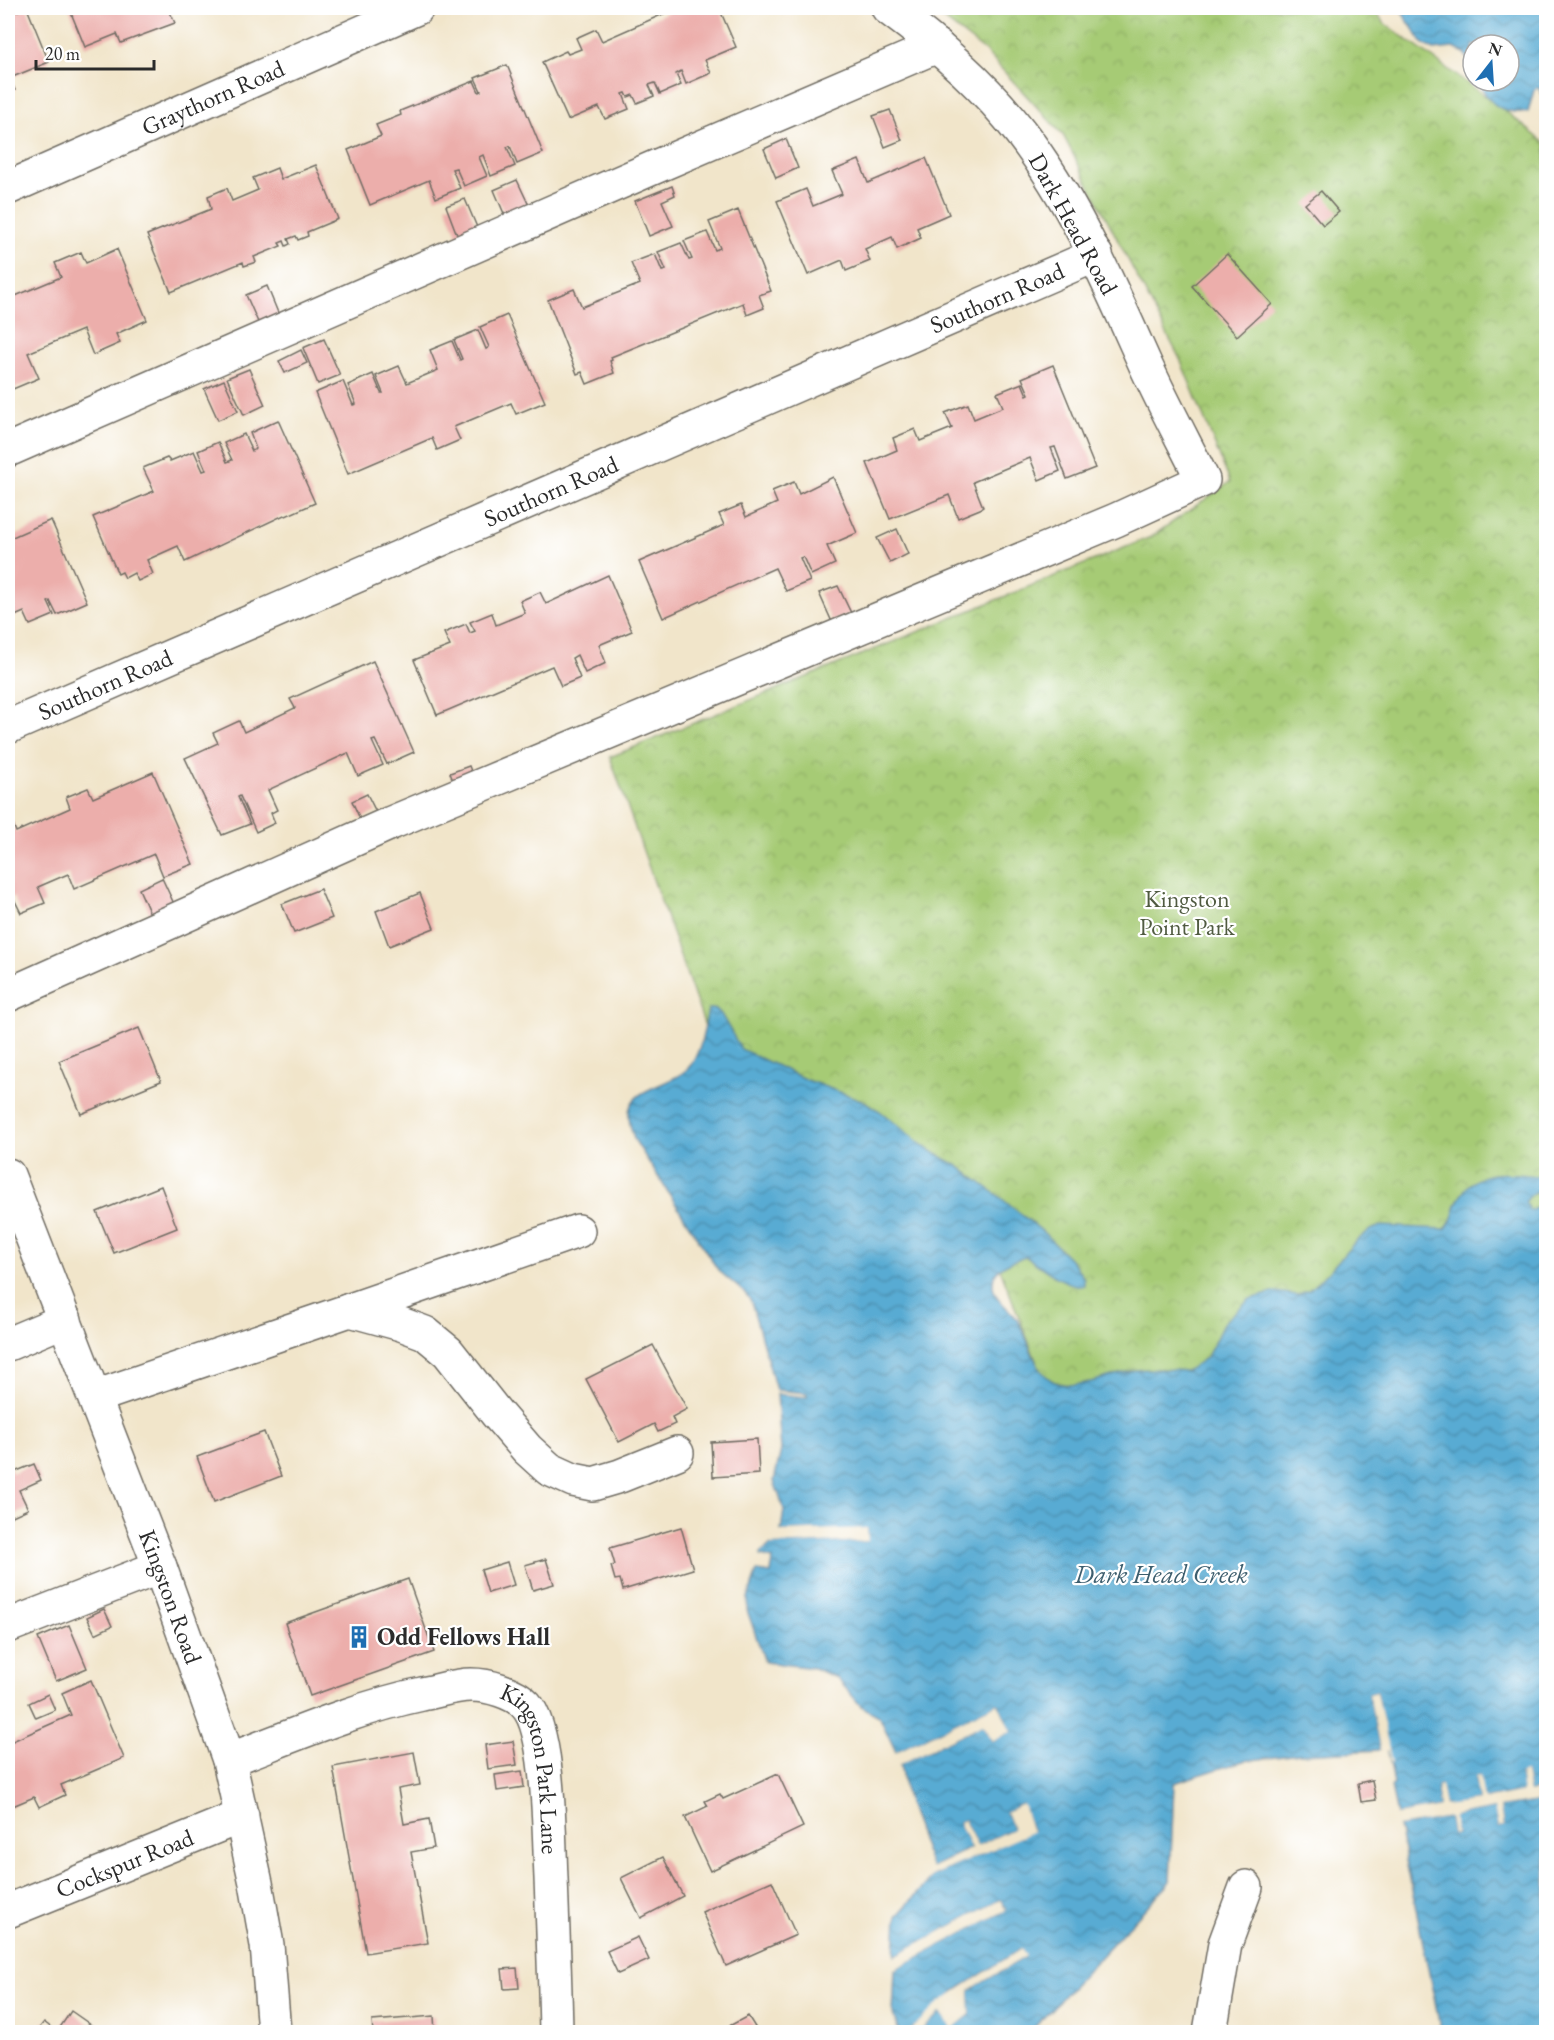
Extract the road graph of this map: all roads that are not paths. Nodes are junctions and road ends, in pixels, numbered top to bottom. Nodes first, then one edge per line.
1 (417, 8) edge
2 (888, 8) edge
3 (937, 46) junction
4 (8, 188) edge
5 (1096, 255) junction
6 (8, 450) edge
7 (8, 727) edge
8 (8, 995) edge
9 (8, 1175) edge
10 (578, 1231) dead end
11 (350, 1310) junction
12 (65, 1320) junction
13 (8, 1344) edge
14 (95, 1397) junction
15 (677, 1453) dead end
16 (160, 1567) junction
17 (8, 1626) edge
18 (229, 1760) junction
19 (242, 1816) junction
20 (1246, 1887) dead end
21 (8, 1911) edge
22 (274, 2032) edge
23 (556, 2032) edge
24 (1210, 2032) edge

1 - 4 street, Graythorn Road
2 - 3 street, Dark Head Road
3 - 5 street, Dark Head Road
3 - 6 street
5 - 7 street, Southorn Road
5 - 8 street, Dark Head Road
9 - 12 street, Kingston Road
10 - 11 street
11 - 14 street
11 - 15 street
12 - 13 street
12 - 14 street, Kingston Road
14 - 16 street, Kingston Road
16 - 17 street
16 - 18 street, Kingston Road
18 - 19 street, Kingston Road
18 - 23 street, Kingston Park Lane
19 - 21 street, Cockspur Road
19 - 22 street, Kingston Road
20 - 24 street

